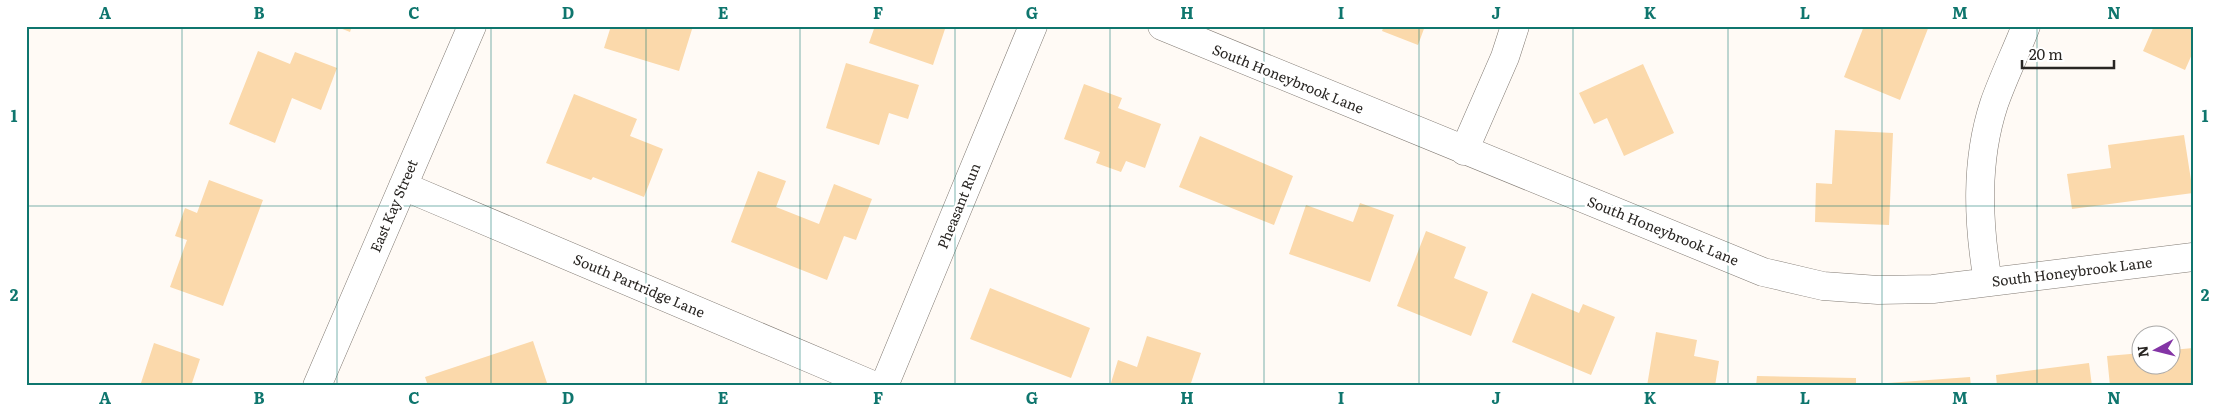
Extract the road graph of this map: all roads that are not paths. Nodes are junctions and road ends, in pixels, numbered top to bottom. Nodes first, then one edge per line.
1 (472, 26) edge
2 (1033, 26) edge
3 (1162, 26) edge
4 (1515, 26) edge
5 (2026, 26) edge
6 (1464, 151) junction
7 (403, 186) junction
8 (2193, 257) edge
9 (1988, 282) junction
10 (317, 386) edge
11 (875, 386) edge
12 (884, 386) edge

1 - 7 street, East Kay Street
2 - 12 street, Pheasant Run
3 - 6 street, South Honeybrook Lane
4 - 6 street
5 - 9 street
6 - 9 street, South Honeybrook Lane
7 - 10 street, East Kay Street
7 - 11 street, South Partridge Lane
8 - 9 street, South Honeybrook Lane

